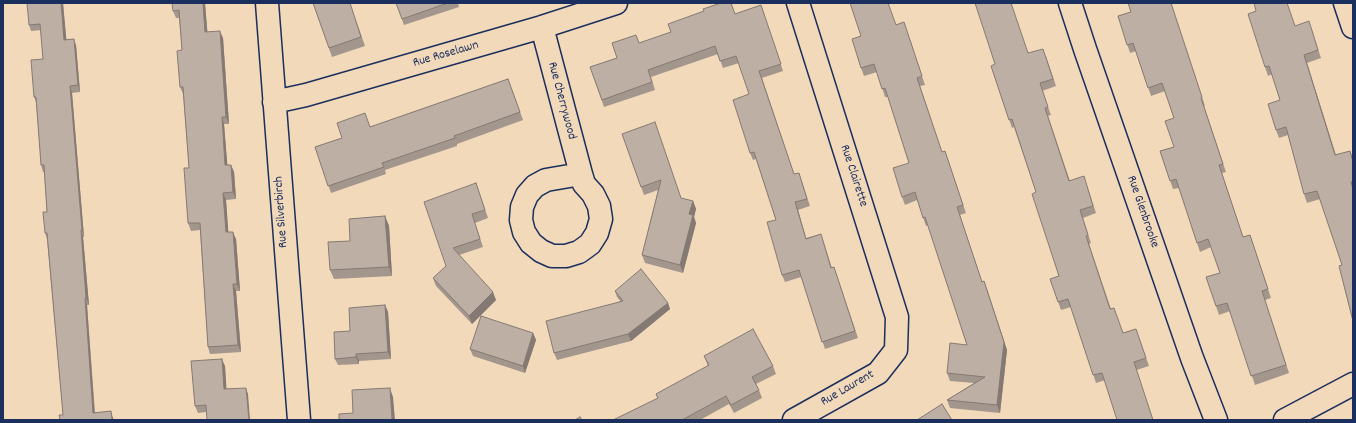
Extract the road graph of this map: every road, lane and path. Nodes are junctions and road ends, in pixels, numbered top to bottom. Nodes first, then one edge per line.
1 (266, 3) edge
2 (616, 3) edge
3 (798, 3) edge
4 (1070, 3) edge
5 (1345, 3) edge
6 (1353, 27) edge
7 (542, 28) junction
8 (274, 102) junction
9 (581, 174) dead end
10 (896, 350) joint
11 (1353, 384) edge
12 (298, 420) edge
13 (794, 420) edge
14 (1216, 420) edge
15 (1285, 420) edge

1 - 8 street, Rue Silverbirch
2 - 7 street, Rue Roselawn
3 - 10 street, Rue Clairette
4 - 14 street, Rue Glenbrooke
5 - 6 street
7 - 8 street, Rue Roselawn
7 - 9 street, Rue Cherrywood
8 - 12 street, Rue Silverbirch
10 - 13 street, Rue Laurent
11 - 15 street

